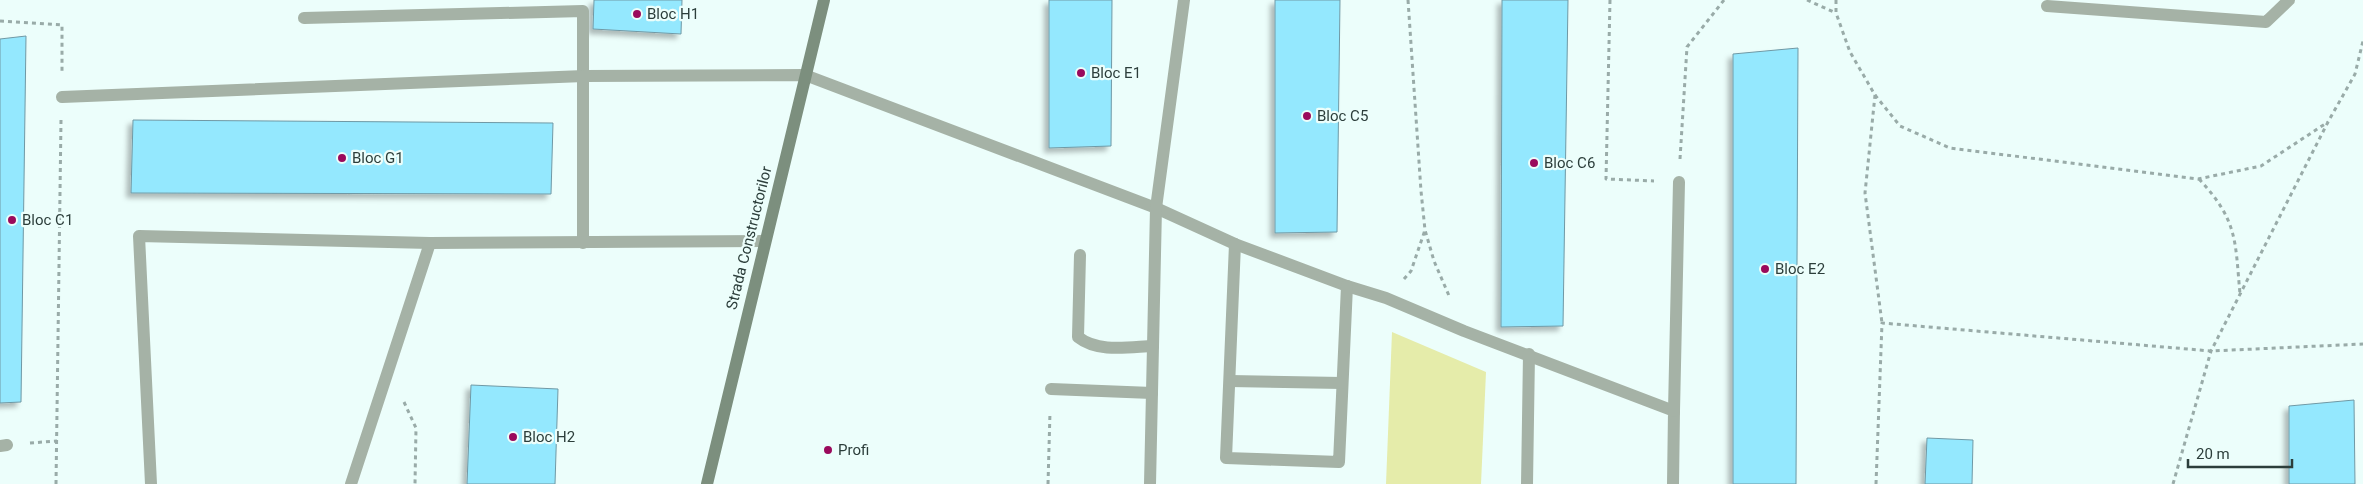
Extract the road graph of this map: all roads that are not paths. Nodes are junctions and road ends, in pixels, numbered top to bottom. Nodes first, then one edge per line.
1 (824, 0) edge
2 (1184, 0) edge
3 (2289, 0) edge
4 (2047, 6) dead end
5 (304, 18) dead end
6 (805, 75) junction
7 (584, 76) junction
8 (62, 96) road end
9 (1679, 182) road end
10 (1156, 208) junction
11 (764, 241) junction
12 (430, 243) junction
13 (583, 243) junction
14 (1235, 244) junction
15 (1080, 255) dead end
16 (1347, 286) junction
17 (1153, 346) junction
18 (1529, 354) junction
19 (1230, 381) junction
20 (1342, 383) junction
21 (1051, 389) road end
22 (1152, 393) junction
23 (1674, 411) junction
24 (151, 484) edge
25 (351, 484) edge
26 (707, 484) edge
27 (1150, 484) edge
28 (1527, 484) edge
29 (1673, 484) edge

1 - 6 street, Strada Constructorilor
2 - 10 lane
3 - 4 lane
5 - 7 lane
6 - 7 lane
6 - 10 lane
6 - 11 street, Strada Constructorilor
7 - 8 lane
7 - 13 lane
9 - 23 lane
10 - 14 lane
10 - 17 lane
11 - 13 lane
11 - 26 street, Strada Constructorilor
12 - 13 lane
12 - 24 lane
12 - 25 lane
14 - 16 lane
14 - 19 lane
15 - 17 lane
16 - 18 lane
16 - 20 lane
17 - 22 lane
18 - 23 lane
18 - 28 lane
19 - 20 lane
19 - 20 lane
21 - 22 lane
22 - 27 lane
23 - 29 lane

